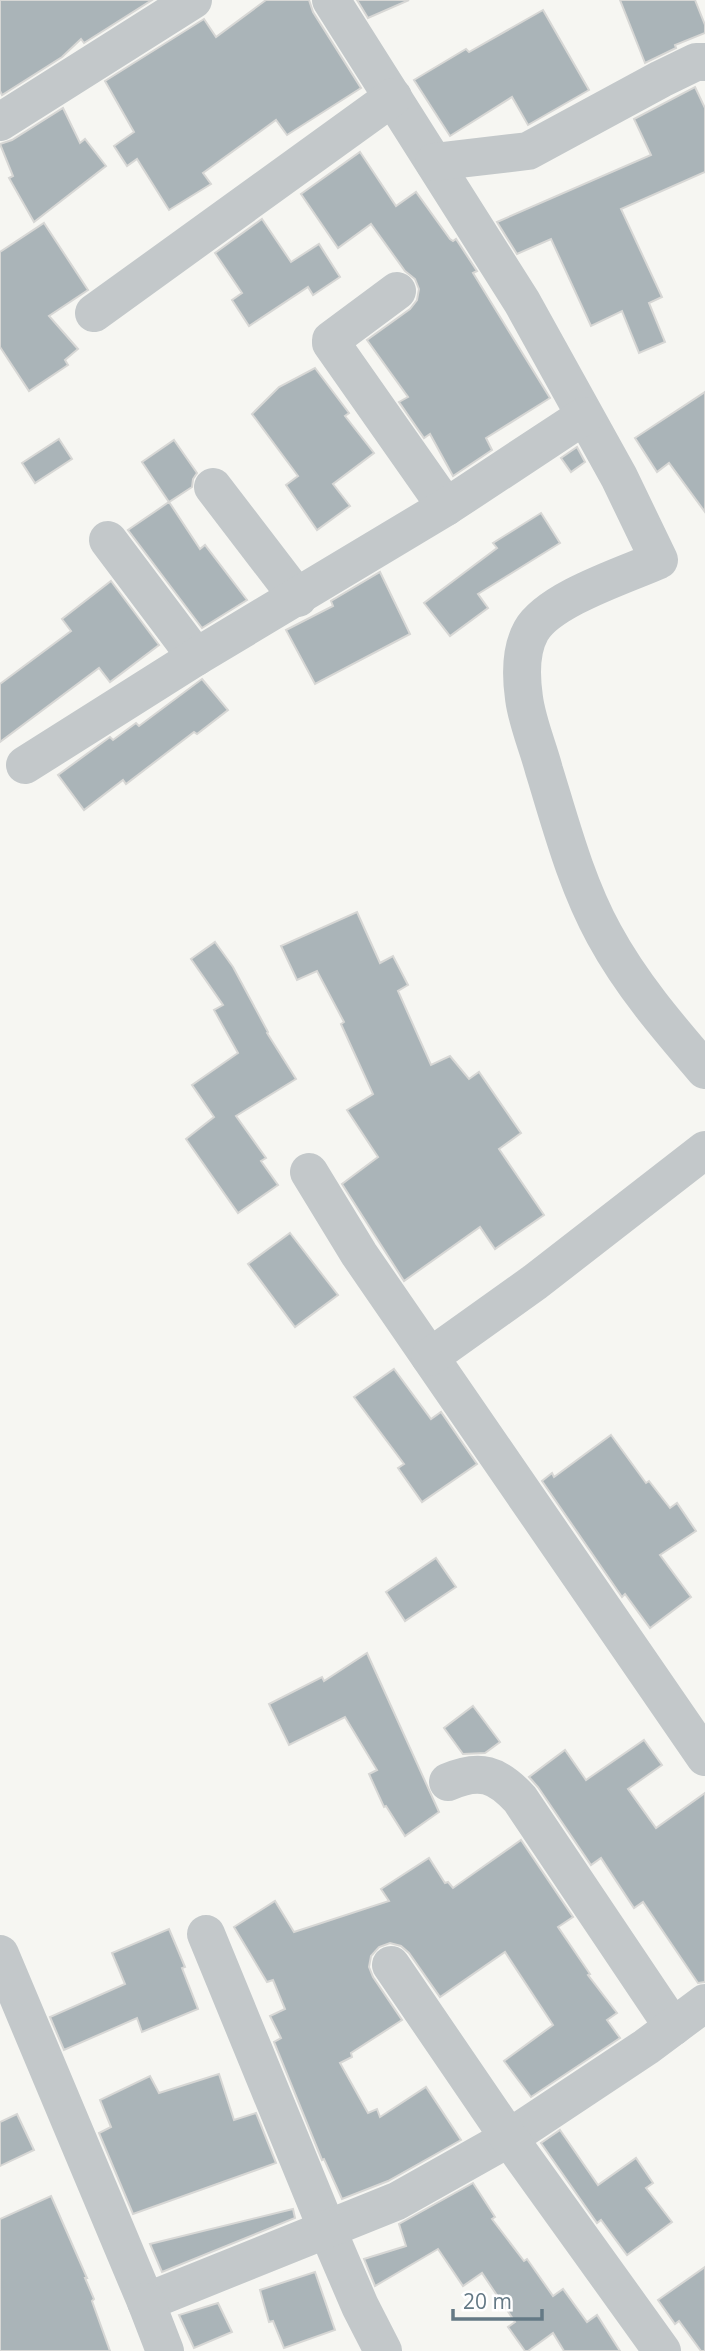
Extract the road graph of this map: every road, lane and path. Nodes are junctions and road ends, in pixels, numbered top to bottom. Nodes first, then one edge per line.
1 (193, 0) edge
2 (331, 0) edge
3 (705, 62) edge
4 (393, 97) junction
5 (0, 122) edge
6 (434, 162) junction
7 (397, 291) dead end
8 (94, 313) dead end
9 (584, 416) junction
10 (213, 487) dead end
11 (446, 507) junction
12 (108, 540) dead end
13 (298, 598) junction
14 (196, 657) junction
15 (25, 765) dead end
16 (705, 1070) edge
17 (705, 1150) edge
18 (309, 1172) dead end
19 (430, 1357) junction
20 (705, 1757) edge
21 (449, 1782) dead end
22 (206, 1934) dead end
23 (0, 1954) edge
24 (391, 1965) dead end
25 (7, 1993) edge
26 (705, 2003) edge
27 (673, 2027) junction
28 (509, 2138) junction
29 (327, 2229) junction
30 (146, 2302) junction
31 (165, 2351) edge
32 (383, 2351) edge
33 (662, 2351) edge

1 - 5 street
2 - 4 street
3 - 6 street
4 - 6 street
4 - 8 street
6 - 9 street
7 - 11 street
9 - 11 street
9 - 16 street
10 - 13 street
11 - 13 street
12 - 14 street
13 - 14 street
14 - 15 street
17 - 19 street
18 - 19 street
19 - 20 street
21 - 27 street
22 - 29 street
23 - 25 street
24 - 28 street
25 - 30 street
26 - 27 street
27 - 28 street
28 - 29 street
28 - 33 street
29 - 30 street
29 - 32 street
30 - 31 street

